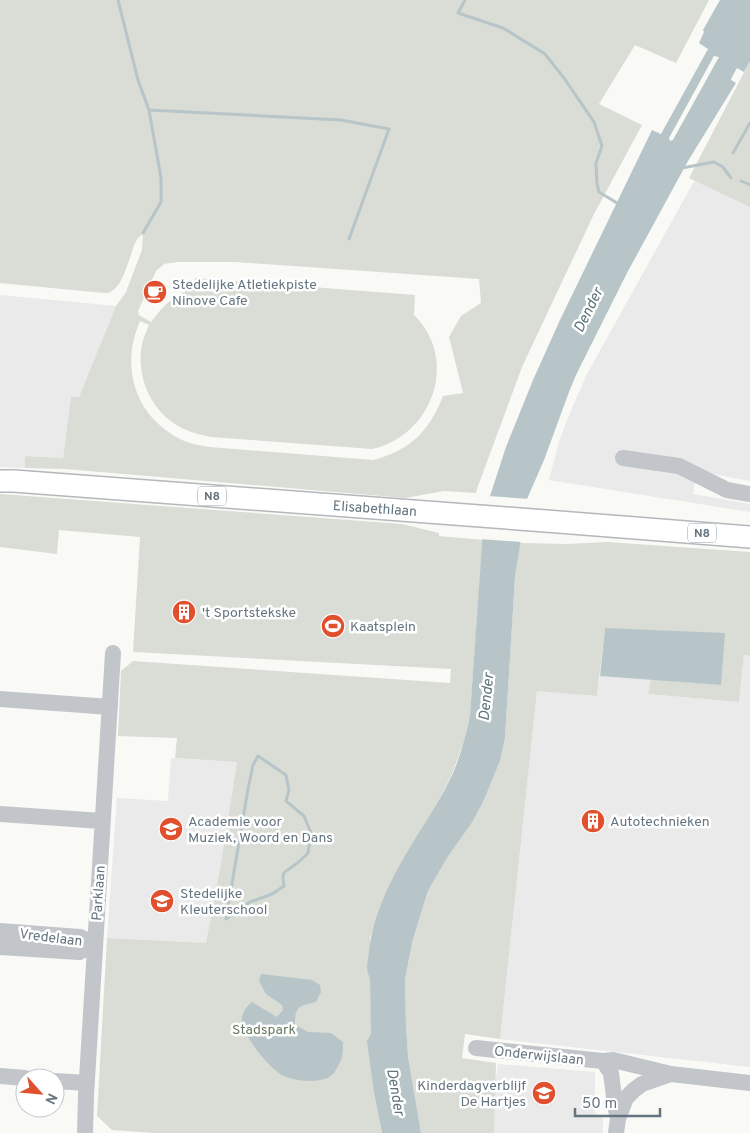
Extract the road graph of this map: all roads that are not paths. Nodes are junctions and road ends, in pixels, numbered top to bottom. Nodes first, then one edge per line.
1 (623, 458) dead end
2 (0, 481) edge
3 (750, 494) edge
4 (750, 537) edge
5 (113, 653) dead end
6 (0, 699) edge
7 (110, 707) junction
8 (0, 814) edge
9 (102, 821) junction
10 (0, 931) edge
11 (95, 944) junction
12 (0, 947) edge
13 (476, 1048) dead end
14 (602, 1062) junction
15 (671, 1074) junction
16 (0, 1076) edge
17 (15, 1077) edge
18 (65, 1081) edge
19 (86, 1083) junction
20 (750, 1083) edge
21 (617, 1126) edge
22 (85, 1133) edge

1 - 3 street
2 - 4 main road, Elisabethlaan / N8
5 - 7 street, Parklaan
6 - 7 street
7 - 9 street, Parklaan
8 - 9 street
9 - 11 street, Parklaan
10 - 11 street, Vredelaan
11 - 12 street, Vredelaan
11 - 19 street, Parklaan
13 - 14 street, Onderwijslaan
14 - 15 street, Onderwijslaan
14 - 21 street, Onderwijslaan
15 - 20 street, Onderwijslaan
15 - 21 street, Onderwijslaan
16 - 17 street
18 - 19 street
19 - 22 street, Parklaan

